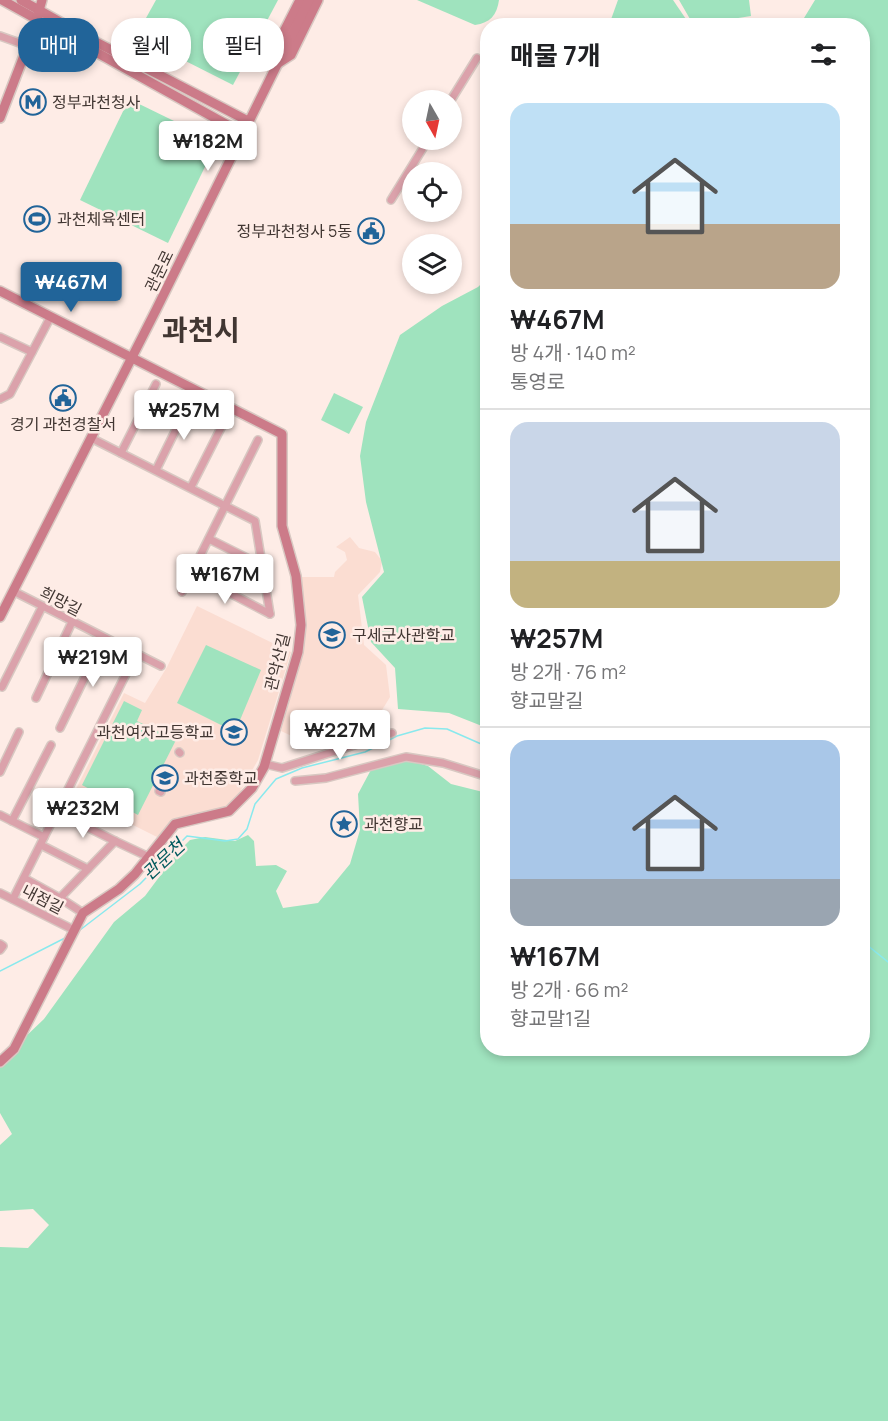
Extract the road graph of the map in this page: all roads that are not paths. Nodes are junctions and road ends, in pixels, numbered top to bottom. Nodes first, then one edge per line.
1 (2, 0) edge
2 (21, 0) edge
3 (42, 0) edge
4 (300, 0) edge
5 (309, 0) edge
6 (318, 0) edge
7 (39, 17) junction
8 (284, 31) edge
9 (0, 36) edge
10 (18, 42) edge
11 (284, 50) edge
12 (477, 58) dead end
13 (284, 60) edge
14 (18, 72) edge
15 (273, 72) edge
16 (457, 90) edge
17 (0, 118) edge
18 (248, 122) junction
19 (242, 133) junction
20 (422, 150) edge
21 (391, 200) dead end
22 (0, 291) edge
23 (50, 318) junction
24 (0, 337) edge
25 (32, 352) junction
26 (130, 357) junction
27 (156, 384) dead end
28 (0, 399) edge
29 (190, 401) dead end
30 (226, 418) dead end
31 (91, 438) junction
32 (258, 440) dead end
33 (121, 453) junction
34 (156, 470) junction
35 (191, 488) junction
36 (226, 505) junction
37 (208, 539) junction
38 (263, 566) junction
39 (191, 573) junction
40 (13, 591) junction
41 (182, 592) dead end
42 (42, 607) junction
43 (0, 617) edge
44 (72, 622) junction
45 (104, 638) junction
46 (136, 654) junction
47 (161, 666) dead end
48 (2, 687) dead end
49 (36, 698) dead end
50 (60, 728) dead end
51 (19, 732) dead end
52 (392, 733) dead end
53 (51, 745) dead end
54 (265, 764) junction
55 (0, 772) edge
56 (480, 775) edge
57 (295, 781) dead end
58 (57, 812) junction
59 (0, 815) edge
60 (12, 821) junction
61 (44, 837) junction
62 (115, 841) junction
63 (41, 845) junction
64 (151, 858) junction
65 (88, 869) junction
66 (24, 878) junction
67 (0, 893) edge
68 (60, 898) junction
69 (13, 899) junction
70 (83, 913) junction
71 (74, 931) junction
72 (0, 944) edge
73 (0, 950) edge
74 (0, 1062) edge

1 - 7 street
2 - 7 street
3 - 7 street
4 - 8 street
5 - 11 street, 관문로
6 - 13 street
7 - 18 street
7 - 19 street
9 - 10 street
12 - 16 street
14 - 17 street
15 - 18 street, 관문로
18 - 19 street, 관문로
19 - 26 street, 관문로
20 - 21 street
22 - 23 street
23 - 25 street
23 - 26 street
24 - 25 street
25 - 28 street
26 - 31 street, 관문로
26 - 54 street, 관악산길
27 - 33 street
29 - 34 street
30 - 35 street
31 - 33 street
31 - 40 street, 관문로
32 - 36 street
33 - 34 street
34 - 35 street
35 - 36 street
36 - 37 street
36 - 38 street
37 - 38 street
37 - 39 street
38 - 39 street
39 - 41 street
40 - 42 street, 희망길
40 - 43 street, 관문로
42 - 44 street, 희망길
42 - 48 street
44 - 45 street, 희망길
44 - 49 street
45 - 46 street, 희망길
45 - 50 street
46 - 47 street, 희망길
46 - 58 street
51 - 55 street
52 - 54 street
53 - 60 street
54 - 64 street, 관악산길
56 - 57 street
58 - 61 street
58 - 62 street
59 - 60 street
60 - 61 street
61 - 63 street
62 - 64 street
62 - 65 street
63 - 65 street
63 - 66 street
64 - 70 street, 관악산길
65 - 68 street
66 - 68 street
66 - 69 street
67 - 69 street, 내점길
68 - 70 street
69 - 71 street, 내점길
70 - 71 street, 관악산길
71 - 74 street, 관악산길
72 - 73 street

